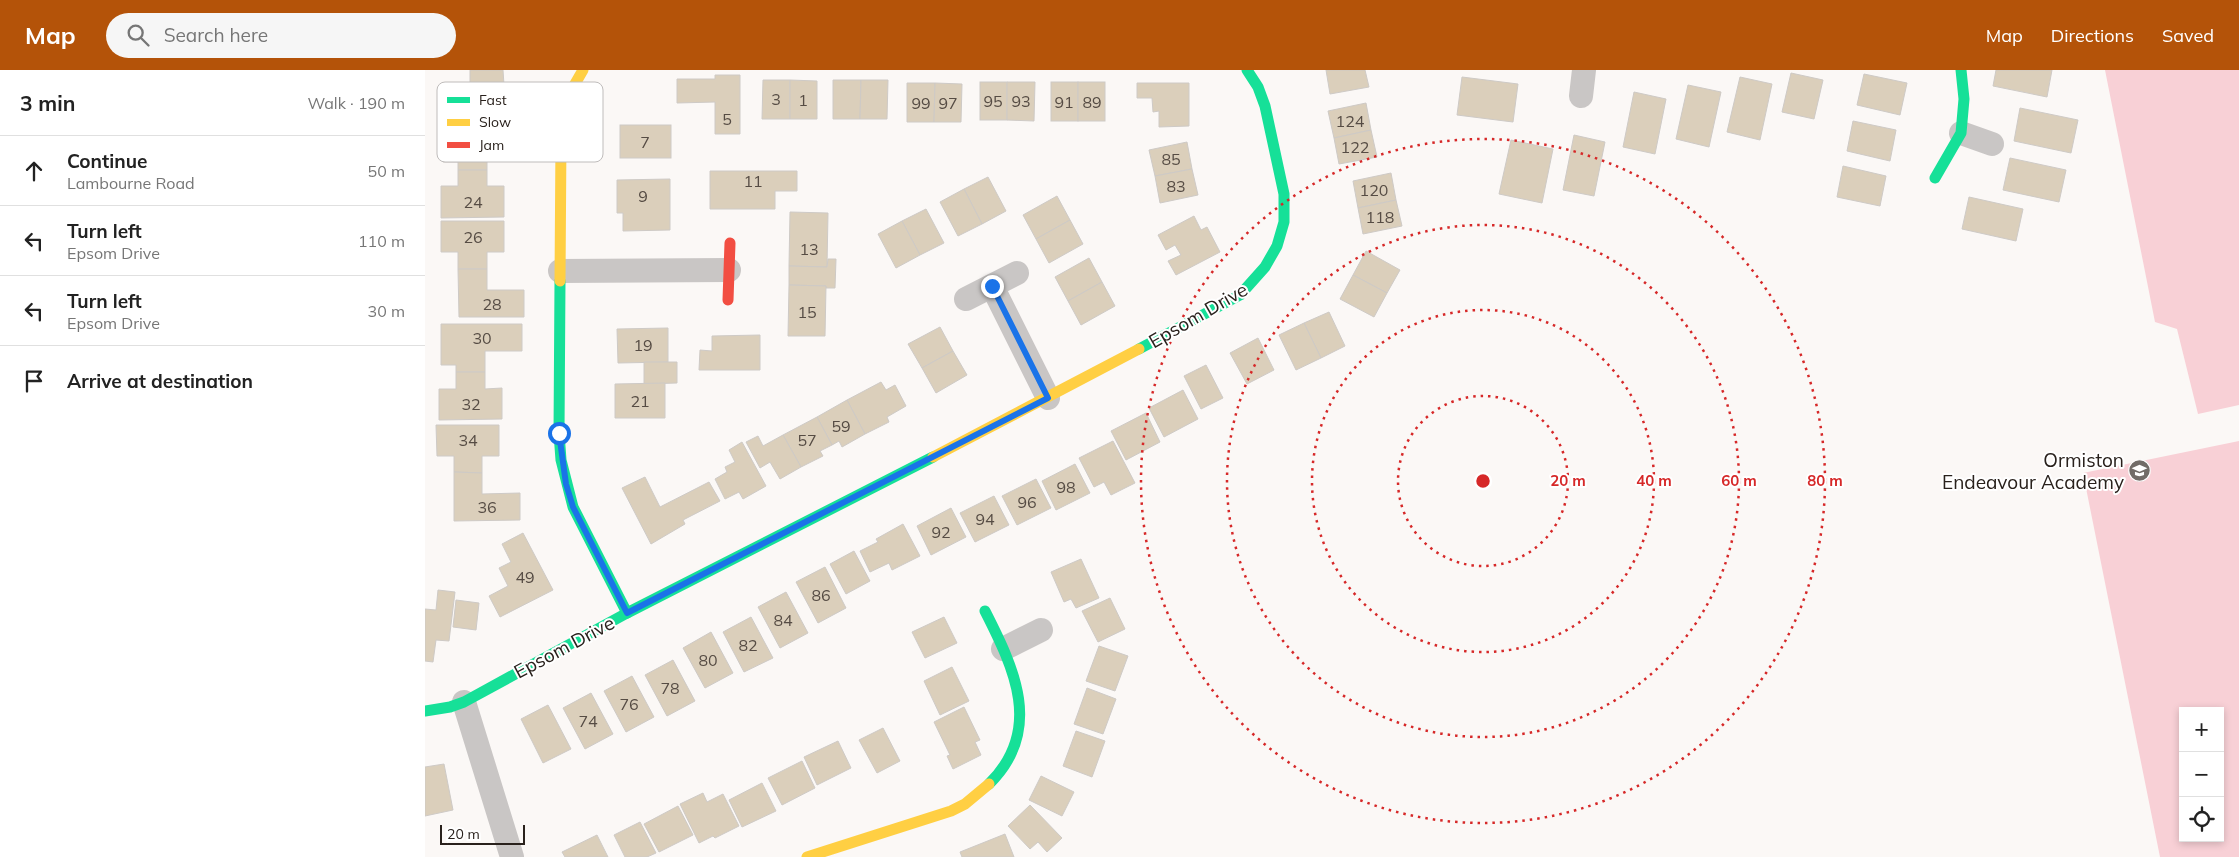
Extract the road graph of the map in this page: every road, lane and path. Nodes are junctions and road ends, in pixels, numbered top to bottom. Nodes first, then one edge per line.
1 (583, 70) edge
2 (1247, 70) edge
3 (1584, 70) edge
4 (1961, 70) edge
5 (576, 82) edge
6 (1581, 96) dead end
7 (1961, 133) junction
8 (1992, 144) dead end
9 (561, 162) edge
10 (1935, 178) dead end
11 (730, 243) dead end
12 (729, 270) junction
13 (560, 271) junction
14 (1017, 272) dead end
15 (992, 286) junction
16 (966, 299) dead end
17 (728, 300) dead end
18 (1048, 398) junction
19 (985, 611) dead end
20 (627, 613) junction
21 (1041, 630) dead end
22 (1003, 649) junction
23 (464, 702) junction
24 (425, 711) edge
25 (512, 857) edge
26 (807, 857) edge

1 - 5 street
2 - 18 street, Epsom Drive
3 - 6 street
4 - 7 street
7 - 8 street
7 - 10 street
9 - 13 street
11 - 12 street
12 - 13 street
12 - 17 street
13 - 20 street
14 - 15 street
15 - 16 street
15 - 18 street
18 - 20 street, Epsom Drive
19 - 22 street
20 - 23 street, Epsom Drive
21 - 22 street
22 - 26 street
23 - 24 street, Epsom Drive
23 - 25 street

